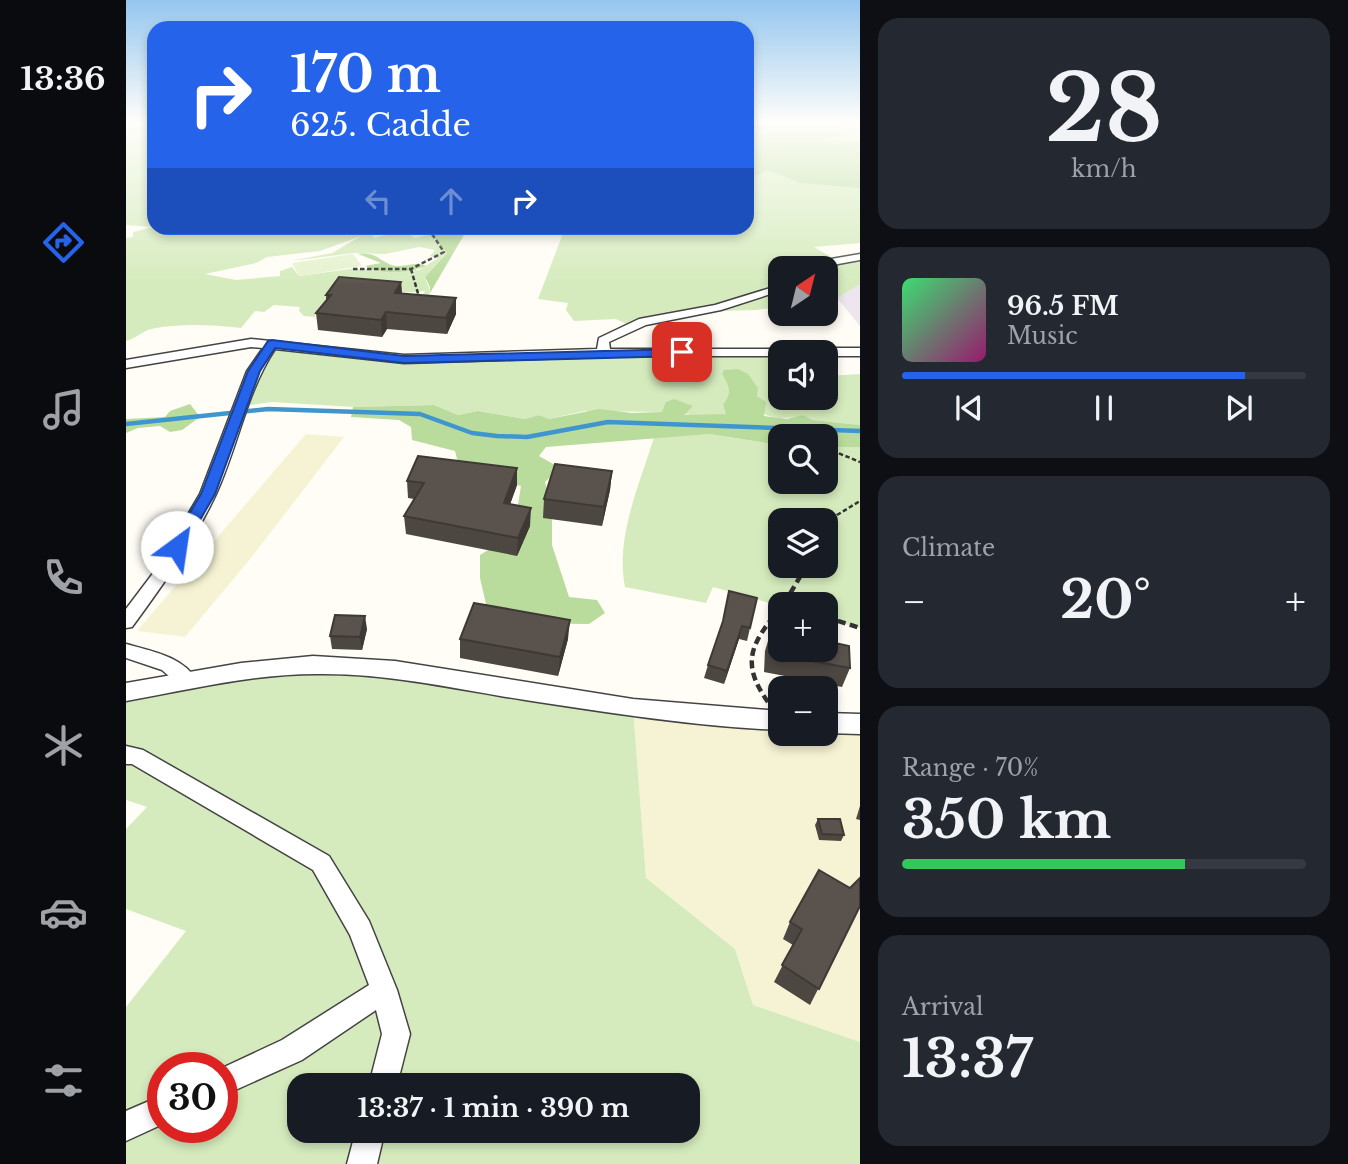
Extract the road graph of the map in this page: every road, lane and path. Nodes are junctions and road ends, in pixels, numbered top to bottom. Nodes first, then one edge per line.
1 (433, 235) edge
2 (860, 257) edge
3 (838, 261) edge
4 (353, 269) dead end
5 (411, 269) junction
6 (768, 292) edge
7 (419, 301) edge
8 (272, 344) junction
9 (768, 352) edge
10 (838, 352) edge
11 (860, 352) edge
12 (604, 353) junction
13 (126, 364) edge
14 (838, 453) edge
15 (860, 462) edge
16 (860, 501) edge
17 (838, 514) edge
18 (838, 621) edge
19 (126, 622) edge
20 (768, 623) edge
21 (860, 628) edge
22 (126, 651) edge
23 (186, 680) junction
24 (126, 692) edge
25 (768, 703) edge
26 (768, 714) edge
27 (838, 723) edge
28 (860, 724) edge
29 (126, 755) edge
30 (384, 990) junction
31 (386, 1073) edge
32 (238, 1075) edge
33 (147, 1116) edge
34 (126, 1126) edge
35 (368, 1143) edge
36 (362, 1164) edge

1 - 5 path
2 - 3 street
4 - 5 path
5 - 7 path
6 - 12 street
8 - 12 street
8 - 13 street
8 - 19 street
9 - 12 street
10 - 11 street
14 - 15 path
16 - 17 path
18 - 21 path
20 - 25 path
22 - 23 street
23 - 24 street
23 - 26 street
27 - 28 street
29 - 30 street
30 - 31 street
30 - 32 street
33 - 34 street
35 - 36 street

